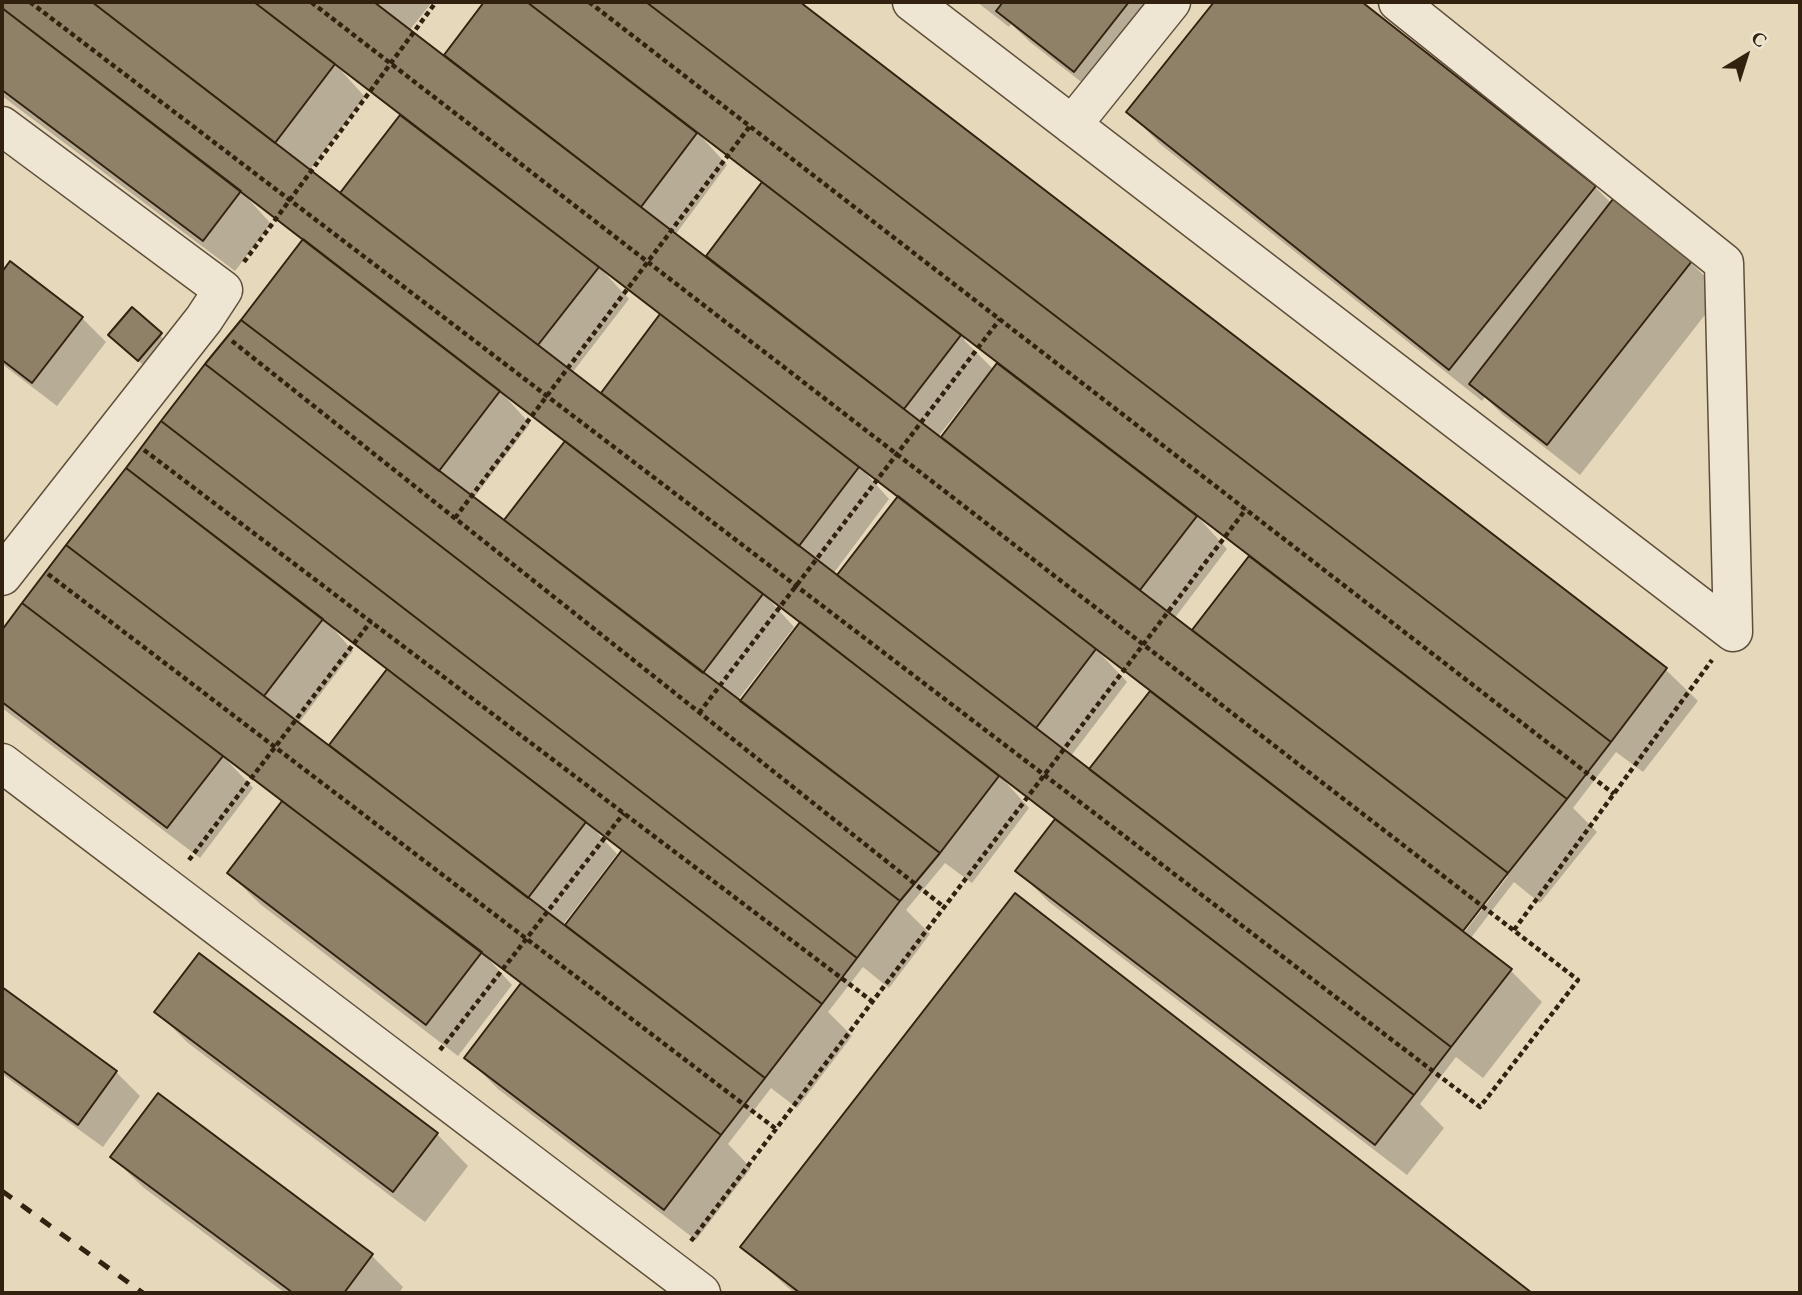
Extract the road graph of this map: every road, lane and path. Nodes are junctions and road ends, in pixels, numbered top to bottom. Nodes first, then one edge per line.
1 (30, 2) edge
2 (311, 2) edge
3 (436, 2) edge
4 (589, 2) edge
5 (912, 2) edge
6 (1171, 2) edge
7 (1398, 2) edge
8 (390, 63) junction
9 (1072, 125) junction
10 (2, 126) edge
11 (750, 126) junction
12 (290, 200) junction
13 (648, 262) junction
14 (214, 305) junction
15 (1000, 319) junction
16 (547, 396) junction
17 (118, 430) junction
18 (897, 454) junction
19 (1246, 509) junction
20 (455, 518) junction
21 (11, 564) edge
22 (796, 586) junction
23 (371, 621) junction
24 (1733, 632) junction
25 (1144, 644) junction
26 (699, 713) junction
27 (275, 747) junction
28 (2, 763) edge
29 (1044, 775) junction
30 (1614, 794) junction
31 (624, 813) junction
32 (168, 889) junction
33 (944, 907) junction
34 (1514, 930) junction
35 (526, 939) junction
36 (873, 1002) junction
37 (418, 1079) junction
38 (776, 1129) junction
39 (669, 1270) junction
40 (701, 1293) edge

1 - 12 path
2 - 8 path
3 - 8 path
4 - 11 path
5 - 9 lane
6 - 9 lane
7 - 24 lane
8 - 12 path
8 - 13 path
9 - 24 lane
10 - 14 lane
11 - 13 path
11 - 15 path
12 - 14 path
12 - 16 path
13 - 16 path
13 - 18 path
14 - 17 lane
14 - 20 path
15 - 18 path
15 - 19 path
16 - 20 path
16 - 22 path
17 - 21 lane
17 - 23 path
18 - 22 path
18 - 25 path
19 - 25 path
19 - 30 path
20 - 26 path
21 - 27 path
22 - 26 path
22 - 29 path
23 - 27 path
23 - 31 path
24 - 30 path
25 - 29 path
25 - 34 path
26 - 33 path
27 - 32 path
27 - 35 path
28 - 32 lane
29 - 33 path
29 - 34 path
30 - 34 path
31 - 35 path
31 - 36 path
32 - 37 lane
33 - 36 path
35 - 37 path
35 - 38 path
36 - 38 path
37 - 39 lane
38 - 39 path
39 - 40 lane

